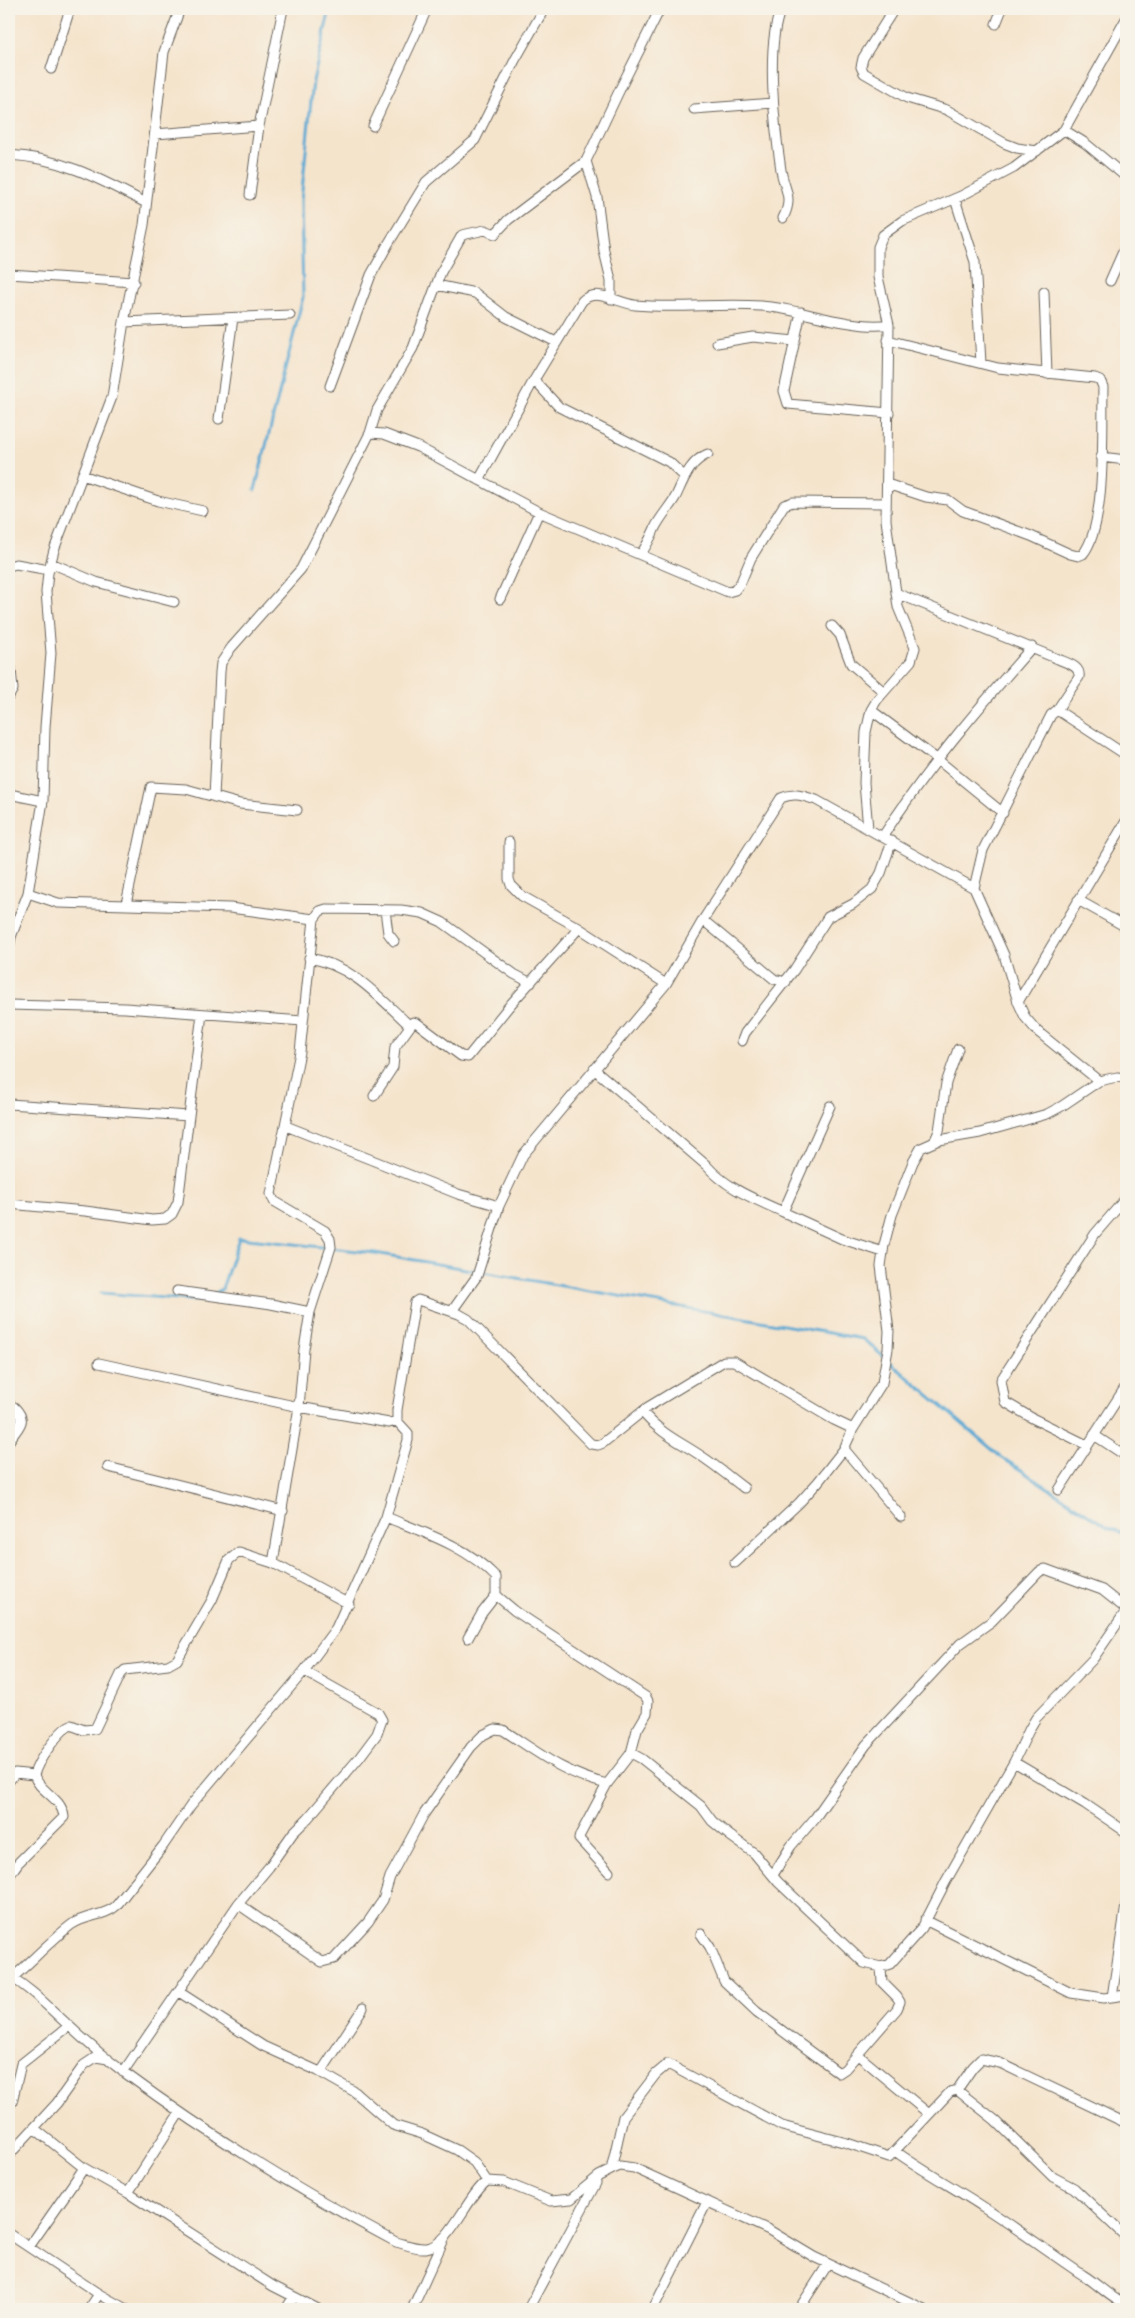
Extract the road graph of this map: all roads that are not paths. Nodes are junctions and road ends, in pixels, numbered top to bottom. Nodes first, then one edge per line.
1 (70, 9) edge
2 (180, 9) edge
3 (283, 9) edge
4 (427, 9) edge
5 (544, 9) edge
6 (660, 9) edge
7 (781, 9) edge
8 (894, 9) edge
9 (1002, 9) edge
10 (1126, 19) edge
11 (996, 24) dead end
12 (51, 70) dead end
13 (773, 103) junction
14 (694, 109) dead end
15 (260, 126) junction
16 (373, 126) dead end
17 (1064, 130) junction
18 (155, 134) junction
19 (1037, 151) junction
20 (9, 155) edge
21 (586, 161) junction
22 (1126, 176) edge
23 (250, 195) dead end
24 (955, 199) junction
25 (146, 203) junction
26 (783, 218) dead end
27 (1126, 245) edge
28 (9, 274) edge
29 (1110, 281) dead end
30 (134, 282) junction
31 (436, 285) junction
32 (1044, 292) dead end
33 (611, 298) junction
34 (801, 312) junction
35 (290, 315) dead end
36 (233, 318) junction
37 (124, 322) junction
38 (889, 325) junction
39 (888, 340) junction
40 (795, 341) junction
41 (556, 342) junction
42 (717, 343) dead end
43 (981, 363) junction
44 (1047, 374) junction
45 (534, 380) junction
46 (330, 386) dead end
47 (889, 413) junction
48 (219, 419) dead end
49 (370, 433) junction
50 (708, 454) dead end
51 (1101, 457) junction
52 (1126, 460) edge
53 (82, 475) junction
54 (685, 477) junction
55 (479, 480) junction
56 (887, 484) junction
57 (886, 503) junction
58 (203, 511) dead end
59 (539, 512) junction
60 (640, 555) junction
61 (9, 566) edge
62 (50, 567) junction
63 (896, 593) junction
64 (500, 598) dead end
65 (174, 602) dead end
66 (832, 626) dead end
67 (1032, 647) junction
68 (9, 652) edge
69 (884, 692) junction
70 (9, 696) edge
71 (871, 710) junction
72 (1057, 710) junction
73 (1126, 754) edge
74 (938, 760) junction
75 (9, 794) edge
76 (214, 797) junction
77 (43, 801) junction
78 (297, 810) dead end
79 (1003, 813) junction
80 (1126, 821) edge
81 (868, 829) junction
82 (883, 836) junction
83 (509, 842) dead end
84 (892, 842) junction
85 (974, 888) junction
86 (28, 893) junction
87 (1078, 900) junction
88 (126, 904) junction
89 (386, 910) junction
90 (314, 919) junction
91 (703, 920) junction
92 (1126, 927) edge
93 (579, 928) junction
94 (394, 941) dead end
95 (9, 948) edge
96 (310, 958) junction
97 (774, 979) junction
98 (786, 982) junction
99 (531, 983) junction
100 (666, 984) junction
101 (779, 991) junction
102 (1018, 1002) junction
103 (9, 1006) edge
104 (202, 1014) junction
105 (303, 1021) junction
106 (409, 1025) junction
107 (742, 1041) dead end
108 (958, 1049) dead end
109 (594, 1069) junction
110 (1126, 1078) edge
111 (1099, 1082) junction
112 (374, 1096) dead end
113 (9, 1104) edge
114 (830, 1106) dead end
115 (189, 1116) junction
116 (286, 1126) junction
117 (934, 1142) junction
118 (1126, 1198) edge
119 (9, 1204) edge
120 (499, 1206) junction
121 (783, 1212) junction
122 (883, 1252) junction
123 (177, 1291) dead end
124 (452, 1311) junction
125 (310, 1312) junction
126 (99, 1363) dead end
127 (1126, 1386) edge
128 (300, 1406) junction
129 (14, 1407) dead end
130 (642, 1412) junction
131 (397, 1421) junction
132 (853, 1429) junction
133 (1094, 1435) junction
134 (9, 1441) edge
135 (1087, 1445) junction
136 (844, 1449) junction
137 (1126, 1456) edge
138 (108, 1467) dead end
139 (744, 1488) dead end
140 (1058, 1490) dead end
141 (283, 1511) junction
142 (901, 1517) dead end
143 (386, 1518) junction
144 (273, 1563) junction
145 (735, 1563) dead end
146 (496, 1595) junction
147 (349, 1604) junction
148 (1126, 1610) edge
149 (468, 1638) dead end
150 (304, 1671) junction
151 (631, 1753) junction
152 (1014, 1762) junction
153 (34, 1775) junction
154 (9, 1781) edge
155 (607, 1784) junction
156 (1126, 1832) edge
157 (609, 1872) dead end
158 (773, 1875) junction
159 (9, 1876) edge
160 (238, 1904) junction
161 (1126, 1905) edge
162 (925, 1920) junction
163 (701, 1934) dead end
164 (881, 1967) junction
165 (11, 1977) edge
166 (179, 1992) junction
167 (1126, 1995) edge
168 (1112, 1997) junction
169 (363, 2008) dead end
170 (69, 2026) junction
171 (858, 2055) junction
172 (109, 2059) junction
173 (123, 2072) junction
174 (321, 2072) junction
175 (957, 2090) junction
176 (9, 2102) edge
177 (180, 2112) junction
178 (929, 2114) junction
179 (1126, 2123) edge
180 (35, 2129) junction
181 (895, 2151) junction
182 (9, 2155) edge
183 (84, 2168) junction
184 (611, 2170) junction
185 (599, 2176) junction
186 (487, 2181) junction
187 (128, 2193) junction
188 (571, 2199) junction
189 (707, 2202) junction
190 (580, 2212) junction
191 (9, 2234) edge
192 (447, 2235) junction
193 (1126, 2237) edge
194 (29, 2247) junction
195 (828, 2264) junction
196 (99, 2294) junction
197 (292, 2298) junction
198 (1126, 2305) edge
199 (89, 2309) edge
200 (126, 2309) edge
201 (286, 2309) edge
202 (318, 2309) edge
203 (412, 2309) edge
204 (528, 2309) edge
205 (653, 2309) edge
206 (799, 2309) edge
207 (924, 2309) edge

1 - 12 street
2 - 18 street
3 - 15 street
4 - 16 street
5 - 46 street
6 - 21 street
7 - 13 street
8 - 19 street
9 - 11 street
10 - 17 street
13 - 14 street
13 - 26 street
15 - 18 street
15 - 23 street
17 - 19 street
17 - 22 street
18 - 25 street
19 - 24 street
20 - 25 street
21 - 31 street
21 - 33 street
24 - 38 street
24 - 43 street
25 - 30 street
27 - 29 street
28 - 30 street
30 - 37 street
31 - 41 street
31 - 49 street
32 - 44 street
33 - 34 street
33 - 41 street
34 - 38 street
34 - 40 street
35 - 36 street
36 - 37 street
36 - 48 street
37 - 53 street
38 - 39 street
39 - 43 street
39 - 47 street
40 - 42 street
40 - 47 street
41 - 45 street
43 - 44 street
44 - 51 street
45 - 54 street
45 - 55 street
47 - 56 street
49 - 55 street
49 - 76 street
50 - 54 street
51 - 52 street
51 - 56 street
53 - 58 street
53 - 62 street
54 - 60 street
55 - 59 street
56 - 57 street
57 - 60 street
57 - 63 street
59 - 60 street
59 - 64 street
61 - 62 street
62 - 65 street
62 - 77 street
63 - 67 street
63 - 69 street
66 - 69 street
67 - 72 street
67 - 74 street
68 - 70 street
69 - 71 street
71 - 74 street
71 - 81 street
72 - 73 street
72 - 79 street
74 - 79 street
74 - 82 street
75 - 77 street
76 - 78 street
76 - 88 street
77 - 86 street
79 - 85 street
80 - 87 street
81 - 82 street
81 - 91 street
82 - 84 street
83 - 93 street
84 - 85 street
84 - 98 street
85 - 102 street
86 - 88 street
86 - 95 street
87 - 92 street
87 - 102 street
88 - 90 street
89 - 90 street
89 - 94 street
89 - 99 street
90 - 96 street
91 - 97 street
91 - 100 street
93 - 99 street
93 - 100 street
96 - 105 street
96 - 106 street
97 - 98 street
97 - 101 street
98 - 101 street
99 - 106 street
100 - 109 street
101 - 107 street
102 - 111 street
103 - 104 street
104 - 105 street
104 - 115 street
105 - 116 street
106 - 112 street
108 - 117 street
109 - 120 street
109 - 121 street
110 - 111 street
111 - 117 street
113 - 115 street
114 - 121 street
115 - 119 street
116 - 120 street
116 - 125 street
117 - 122 street
118 - 135 street
120 - 124 street
121 - 122 street
122 - 132 street
123 - 125 street
124 - 130 street
124 - 131 street
125 - 128 street
126 - 128 street
127 - 133 street
128 - 131 street
128 - 141 street
129 - 134 street
130 - 132 street
130 - 139 street
131 - 143 street
132 - 136 street
133 - 135 street
133 - 137 street
135 - 140 street
136 - 142 street
136 - 145 street
138 - 141 street
141 - 144 street
143 - 146 street
143 - 147 street
144 - 147 street
144 - 153 street
146 - 149 street
146 - 151 street
147 - 150 street
148 - 152 street
148 - 158 street
150 - 160 street
150 - 165 street
151 - 155 street
151 - 158 street
152 - 156 street
152 - 162 street
153 - 154 street
153 - 159 street
155 - 157 street
155 - 160 street
158 - 164 street
160 - 166 street
161 - 168 street
162 - 164 street
162 - 168 street
163 - 171 street
164 - 171 street
165 - 170 street
166 - 173 street
166 - 174 street
167 - 168 street
169 - 174 street
170 - 172 street
170 - 176 street
171 - 178 street
172 - 173 street
172 - 180 street
173 - 177 street
174 - 186 street
175 - 178 street
175 - 179 street
175 - 193 street
177 - 187 street
177 - 192 street
178 - 181 street
180 - 182 street
180 - 183 street
181 - 184 street
181 - 198 street
183 - 187 street
183 - 194 street
184 - 185 street
184 - 189 street
185 - 188 street
185 - 190 street
186 - 188 street
186 - 192 street
187 - 197 street
188 - 190 street
189 - 195 street
189 - 205 street
190 - 204 street
191 - 194 street
192 - 203 street
194 - 196 street
195 - 206 street
195 - 207 street
196 - 199 street
196 - 200 street
197 - 201 street
197 - 202 street

